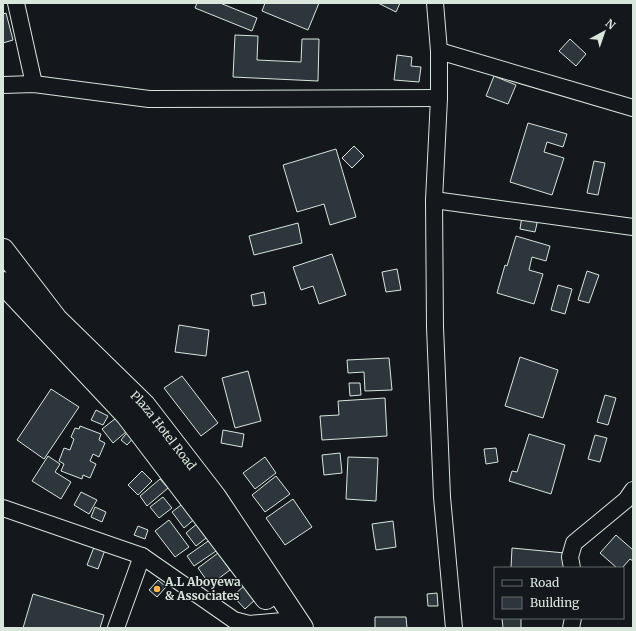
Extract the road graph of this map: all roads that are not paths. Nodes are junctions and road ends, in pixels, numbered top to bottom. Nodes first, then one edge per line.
1 (16, 3) edge
2 (435, 3) edge
3 (439, 51) junction
4 (34, 84) junction
5 (3, 85) edge
6 (439, 98) junction
7 (633, 108) edge
8 (434, 200) junction
9 (633, 227) edge
10 (3, 250) edge
11 (3, 284) edge
12 (633, 490) edge
13 (3, 508) edge
14 (142, 556) junction
15 (572, 567) edge
16 (291, 626) edge
17 (116, 628) edge
18 (454, 628) edge

1 - 4 street
2 - 3 street
3 - 6 street
3 - 7 street
4 - 5 street
4 - 6 street
6 - 8 street
8 - 9 street
8 - 18 street
10 - 16 main road, Plaza Hotel Road
11 - 16 main road, Plaza Hotel Road
12 - 15 street
13 - 14 street
14 - 16 street
14 - 17 street

